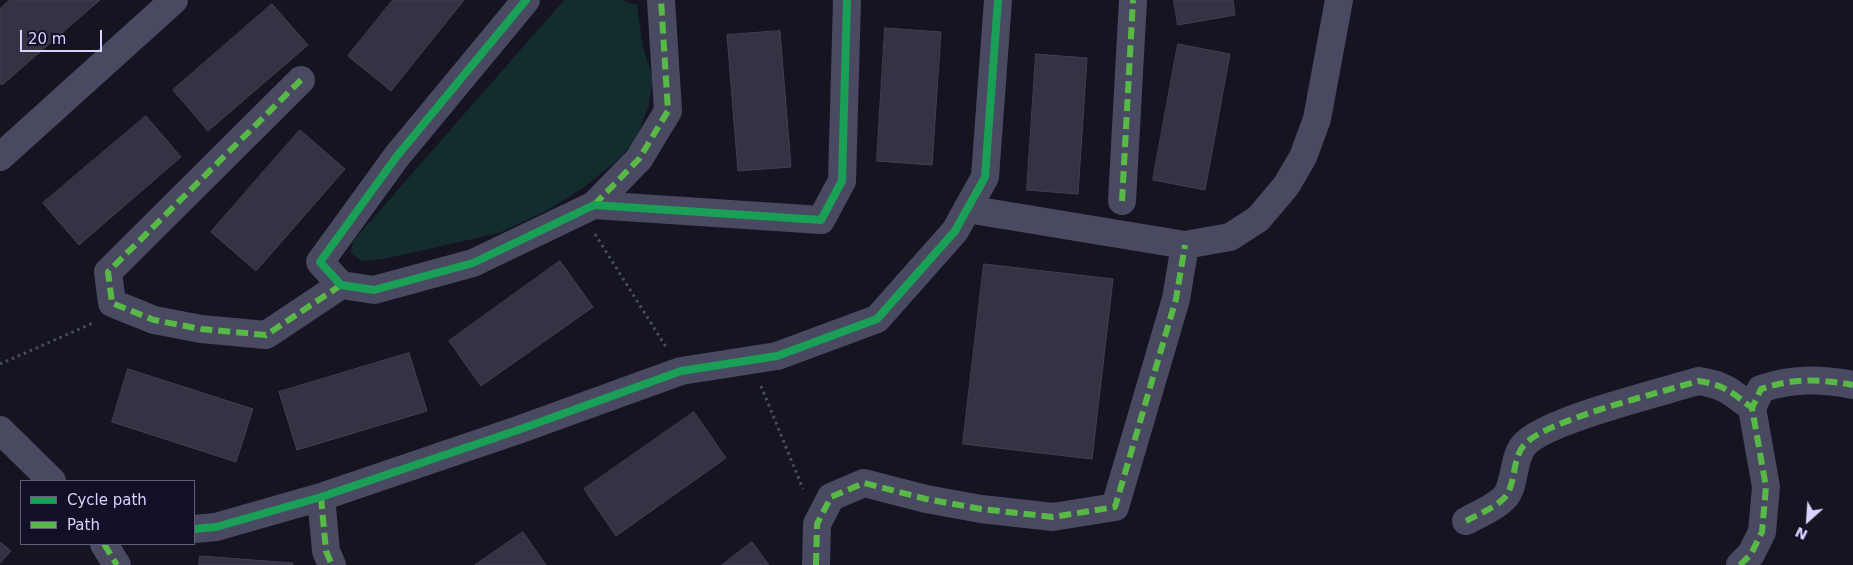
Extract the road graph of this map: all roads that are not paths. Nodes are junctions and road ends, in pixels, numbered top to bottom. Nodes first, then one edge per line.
1 (174, 0) edge
2 (526, 0) edge
3 (661, 0) edge
4 (847, 0) edge
5 (998, 0) edge
6 (1133, 0) edge
7 (1340, 0) edge
8 (301, 80) dead end
9 (0, 157) edge
10 (1122, 201) dead end
11 (587, 208) junction
12 (967, 209) junction
13 (1185, 245) junction
14 (341, 285) junction
15 (1853, 385) edge
16 (1752, 408) junction
17 (0, 430) edge
18 (51, 480) edge
19 (321, 497) junction
20 (1466, 521) dead end
21 (195, 529) edge
22 (105, 545) edge
23 (117, 565) edge
24 (332, 565) edge
25 (816, 565) edge
26 (1740, 565) edge

1 - 9 street
2 - 14 street
3 - 11 street
4 - 11 street
5 - 12 street
6 - 10 street
7 - 13 street
8 - 14 street
11 - 14 street
12 - 13 street
12 - 19 street
13 - 25 street
15 - 16 street
16 - 20 street
16 - 26 street
17 - 18 street
19 - 21 street
19 - 24 street
22 - 23 street

